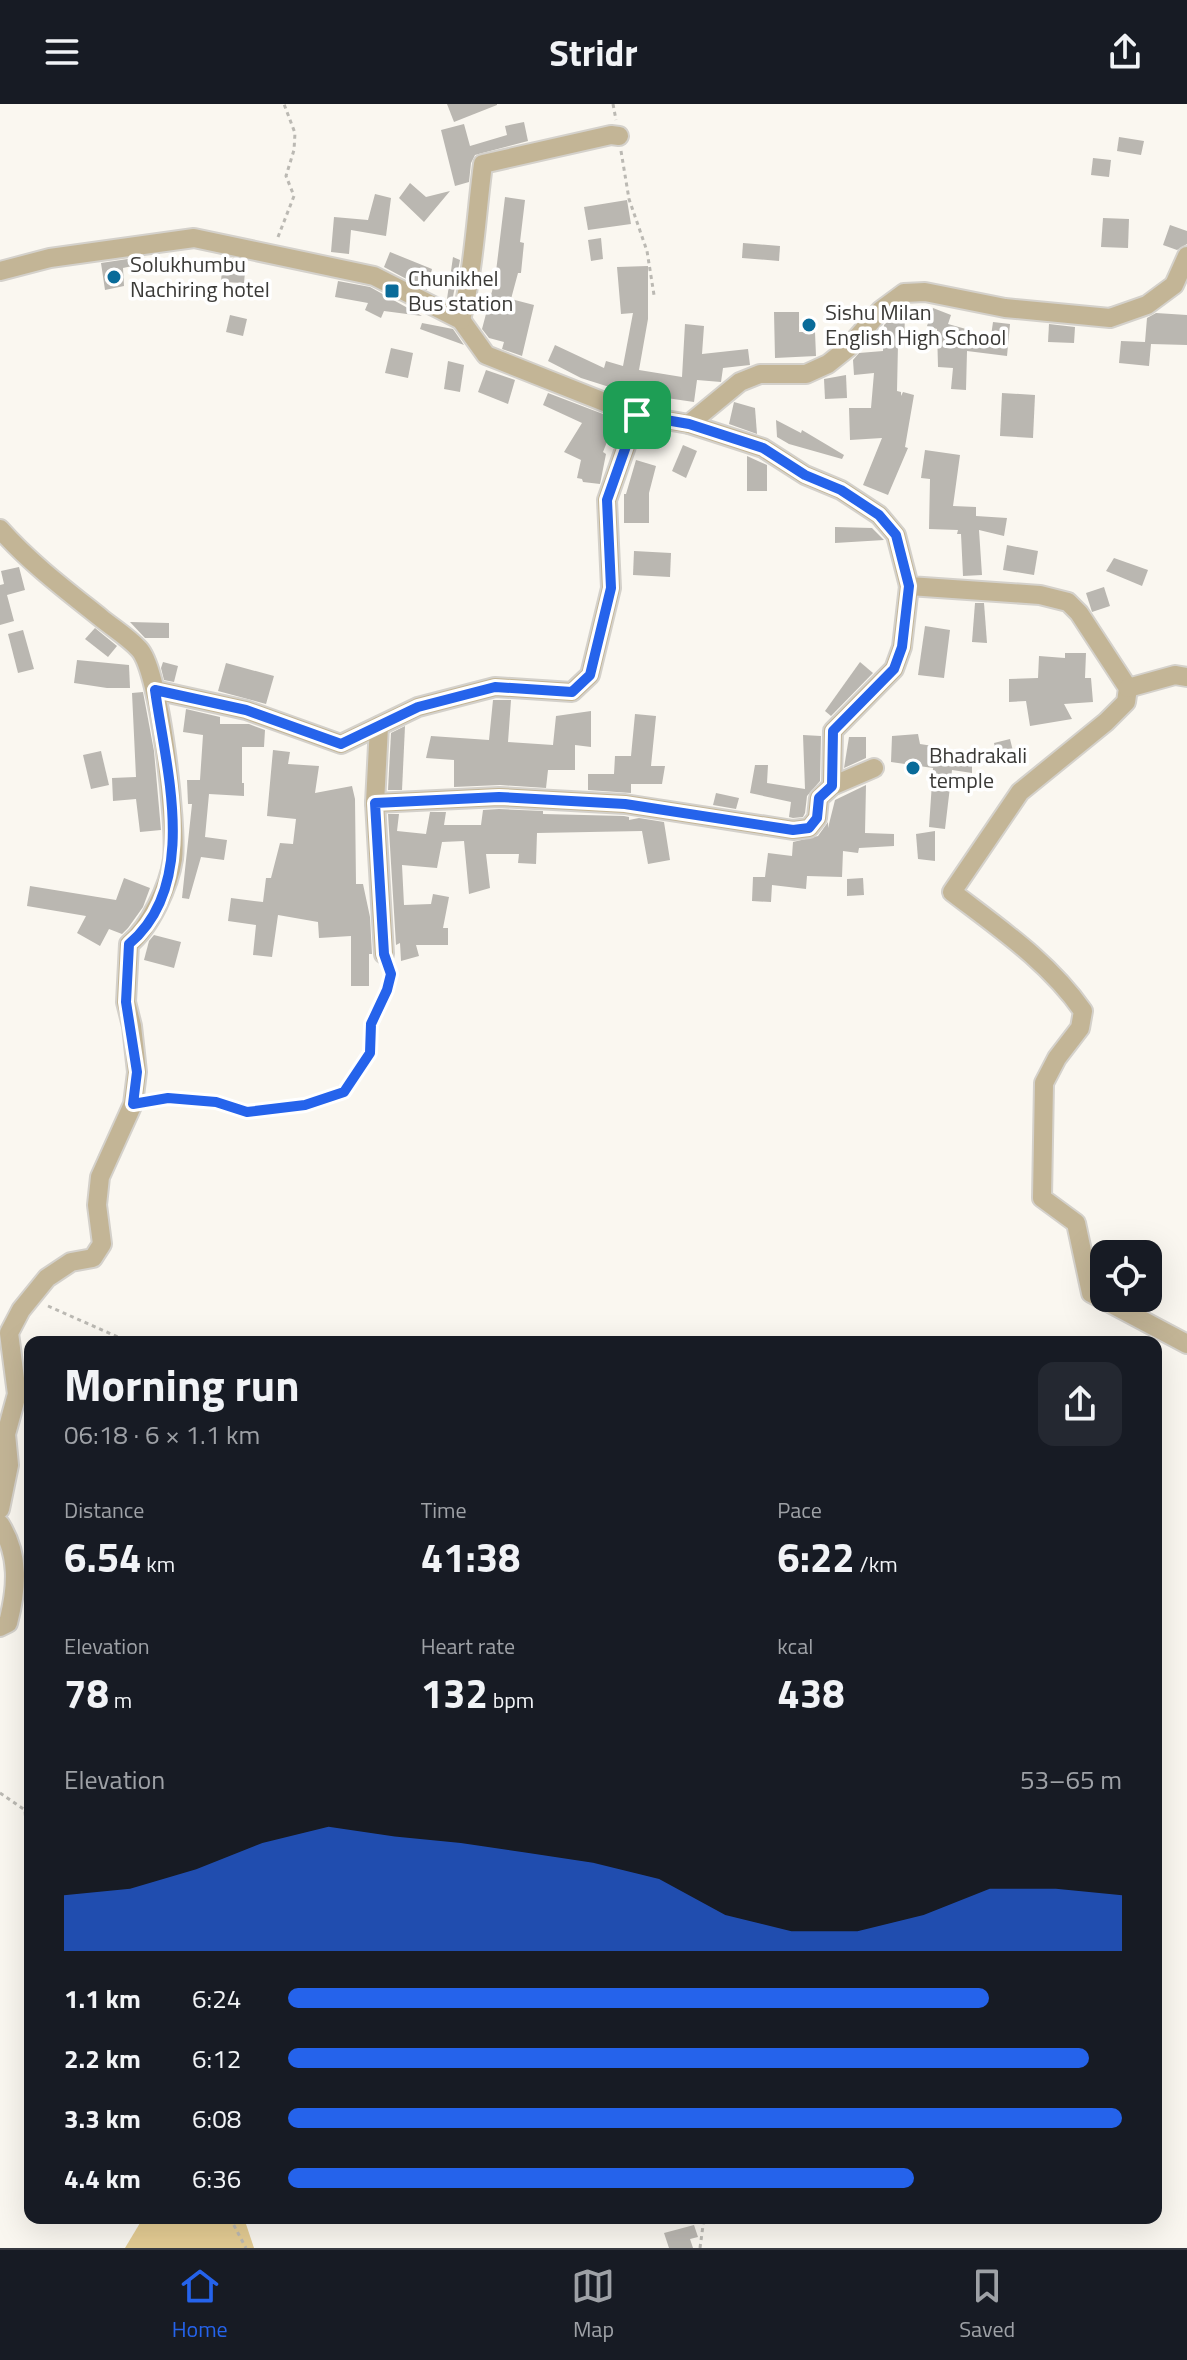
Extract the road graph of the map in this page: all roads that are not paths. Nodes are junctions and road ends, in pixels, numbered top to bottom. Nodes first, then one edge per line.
1 (619, 136) road end
2 (1187, 256) edge
3 (0, 271) edge
4 (461, 320) junction
5 (637, 415) junction
6 (689, 424) junction
7 (0, 529) edge
8 (909, 586) junction
9 (1187, 677) edge
10 (1128, 688) junction
11 (155, 690) junction
12 (379, 726) junction
13 (874, 768) dead end
14 (832, 786) junction
15 (375, 803) junction
16 (384, 954) road end
17 (1187, 1344) edge
18 (0, 1509) edge
19 (0, 1524) edge
20 (0, 1627) edge

1 - 4 street
2 - 6 street
3 - 4 street
4 - 5 street
5 - 6 street
5 - 12 street
6 - 8 street
7 - 11 street
8 - 10 street
8 - 14 street
9 - 10 street
10 - 17 street
11 - 12 street
11 - 18 street
12 - 15 street
13 - 14 street
14 - 15 street
15 - 16 street
19 - 20 street

